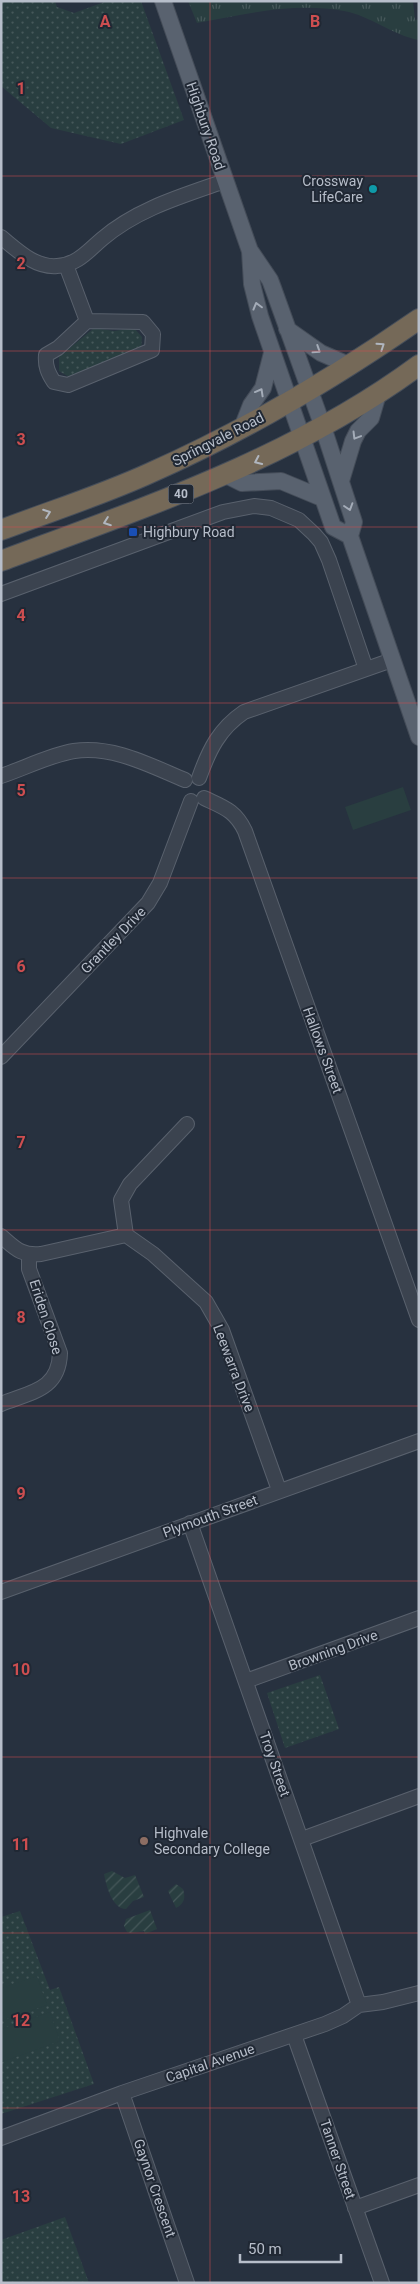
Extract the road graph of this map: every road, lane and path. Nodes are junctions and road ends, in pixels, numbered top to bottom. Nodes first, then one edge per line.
1 (163, 1) edge
2 (225, 181) junction
3 (1, 237) edge
4 (250, 250) junction
5 (66, 265) junction
6 (419, 319) edge
7 (87, 321) junction
8 (287, 328) junction
9 (272, 353) junction
10 (419, 365) edge
11 (351, 366) junction
12 (310, 390) junction
13 (378, 394) junction
14 (289, 402) junction
15 (323, 427) junction
16 (242, 428) junction
17 (302, 439) junction
18 (226, 475) junction
19 (341, 481) junction
20 (322, 498) junction
21 (1, 530) edge
22 (350, 536) junction
23 (1, 561) edge
24 (1, 594) edge
25 (392, 660) junction
26 (366, 669) junction
27 (419, 737) edge
28 (1, 776) edge
29 (192, 779) junction
30 (197, 800) junction
31 (1, 1057) edge
32 (187, 1124) dead end
33 (126, 1235) junction
34 (1, 1236) edge
35 (29, 1255) junction
36 (419, 1320) edge
37 (1, 1404) edge
38 (419, 1441) edge
39 (279, 1490) junction
40 (190, 1523) junction
41 (1, 1592) edge
42 (419, 1618) edge
43 (246, 1681) junction
44 (419, 1796) edge
45 (302, 1839) junction
46 (419, 1992) edge
47 (359, 2005) junction
48 (294, 2034) junction
49 (122, 2093) junction
50 (1, 2138) edge
51 (419, 2184) edge
52 (355, 2208) junction
53 (187, 2283) edge
54 (382, 2283) edge

1 - 2 main road, Highbury Road
2 - 4 main road, Highbury Road
2 - 5 street
3 - 5 street
4 - 8 main road, Highbury Road
9 -> 4 main road, Highbury Road
5 - 7 street
11 -> 6 highway, Springvale Road / 40
7 - 7 street
8 -> 11 main road
8 - 12 main road, Highbury Road
9 - 14 main road, Highbury Road
16 -> 9 main road
10 - 13 highway, 40
11 - 12 highway, Springvale Road / 40
12 - 14 highway, Springvale Road / 40
12 - 15 main road, Highbury Road
13 - 15 highway, 40
13 -> 19 main road
14 - 16 highway, Springvale Road / 40
14 - 17 main road, Highbury Road
15 - 17 highway, 40
15 - 19 main road, Highbury Road
21 -> 16 highway, Springvale Road / 40
17 -> 18 highway, 40
17 - 20 main road, Highbury Road
18 - 20 main road
18 -> 23 highway, 40
19 -> 22 main road, Highbury Road
20 - 22 main road, Highbury Road
22 - 25 main road, Highbury Road
24 - 26 street
25 - 26 street
25 - 27 main road, Highbury Road
26 - 29 street
28 - 29 street
29 - 30 street
29 - 30 street
30 - 31 street, Grantley Drive
30 - 36 street, Hallows Street
32 - 33 street
33 - 35 street
33 - 39 street, Leewarra Drive
34 - 35 street
35 - 37 street, Eriden Close
38 - 39 street, Plymouth Street
39 - 40 street, Plymouth Street
40 - 41 street, Plymouth Street
40 - 43 street, Troy Street
42 - 43 street, Browning Drive
43 - 45 street, Troy Street
44 - 45 street
45 - 47 street, Troy Street
46 - 47 street, Capital Avenue
47 - 48 street, Capital Avenue
48 - 49 street, Capital Avenue
48 - 52 street, Tanner Street
49 - 50 street, Capital Avenue
49 - 53 street, Gaynor Crescent
51 - 52 street
52 - 54 street, Tanner Street

